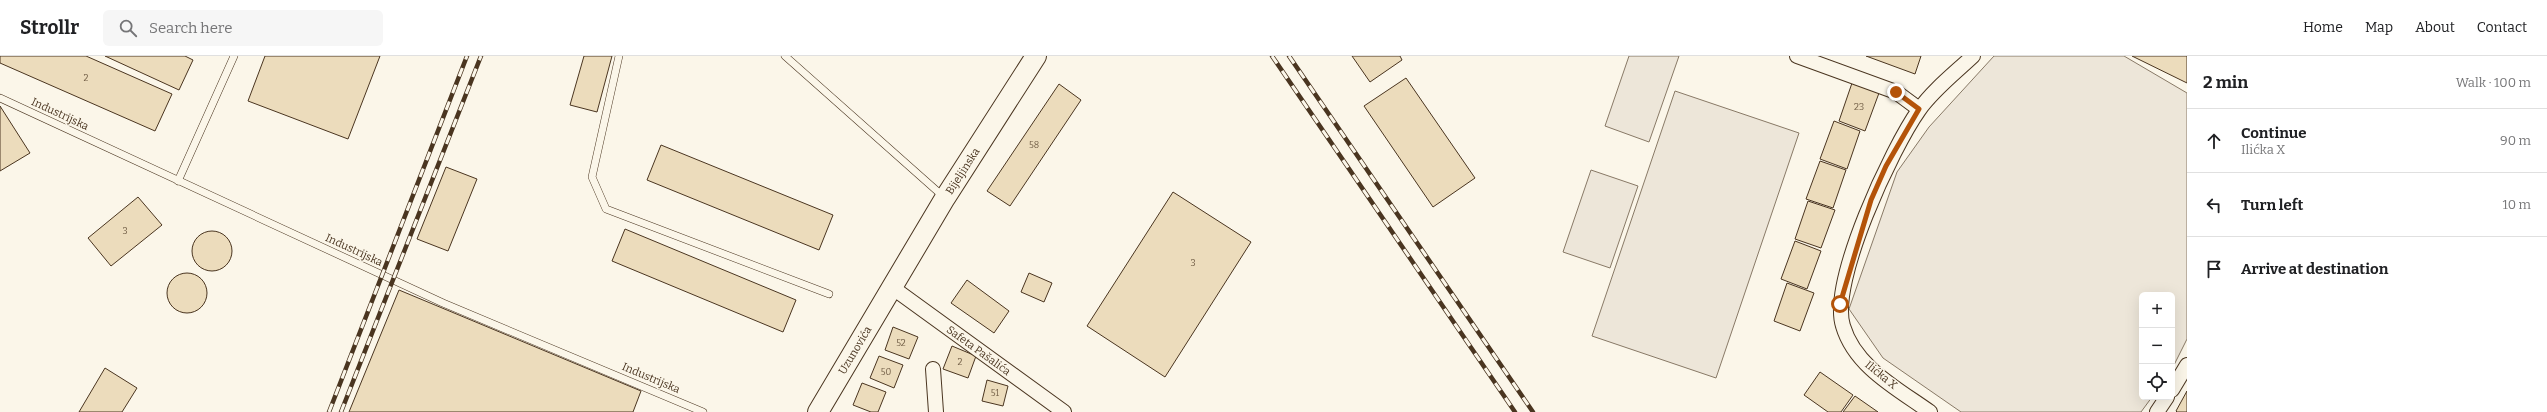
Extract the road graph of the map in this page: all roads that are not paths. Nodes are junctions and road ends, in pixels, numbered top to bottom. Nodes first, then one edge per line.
1 (234, 56) edge
2 (619, 56) edge
3 (785, 56) edge
4 (1036, 56) edge
5 (1797, 56) edge
6 (1972, 56) edge
7 (0, 98) edge
8 (1919, 109) junction
9 (178, 181) junction
10 (945, 198) junction
11 (893, 288) junction
12 (829, 294) dead end
13 (933, 369) dead end
14 (2185, 373) edge
15 (2175, 386) edge
16 (2165, 400) edge
17 (703, 412) edge
18 (818, 412) edge
19 (936, 412) edge
20 (1064, 412) edge
21 (1930, 412) edge
22 (2157, 412) edge

1 - 9 lane
2 - 12 lane
3 - 10 lane
4 - 10 main road, Bijeljinska
5 - 8 street
6 - 8 street, Ilićka X
7 - 9 lane, Industrijska
8 - 21 street, Ilićka X
9 - 17 lane, Industrijska
10 - 11 main road, Bijeljinska
11 - 18 main road, Uzunovića
11 - 20 street, Safeta Pašalića
13 - 19 street
14 - 15 street
16 - 22 street

